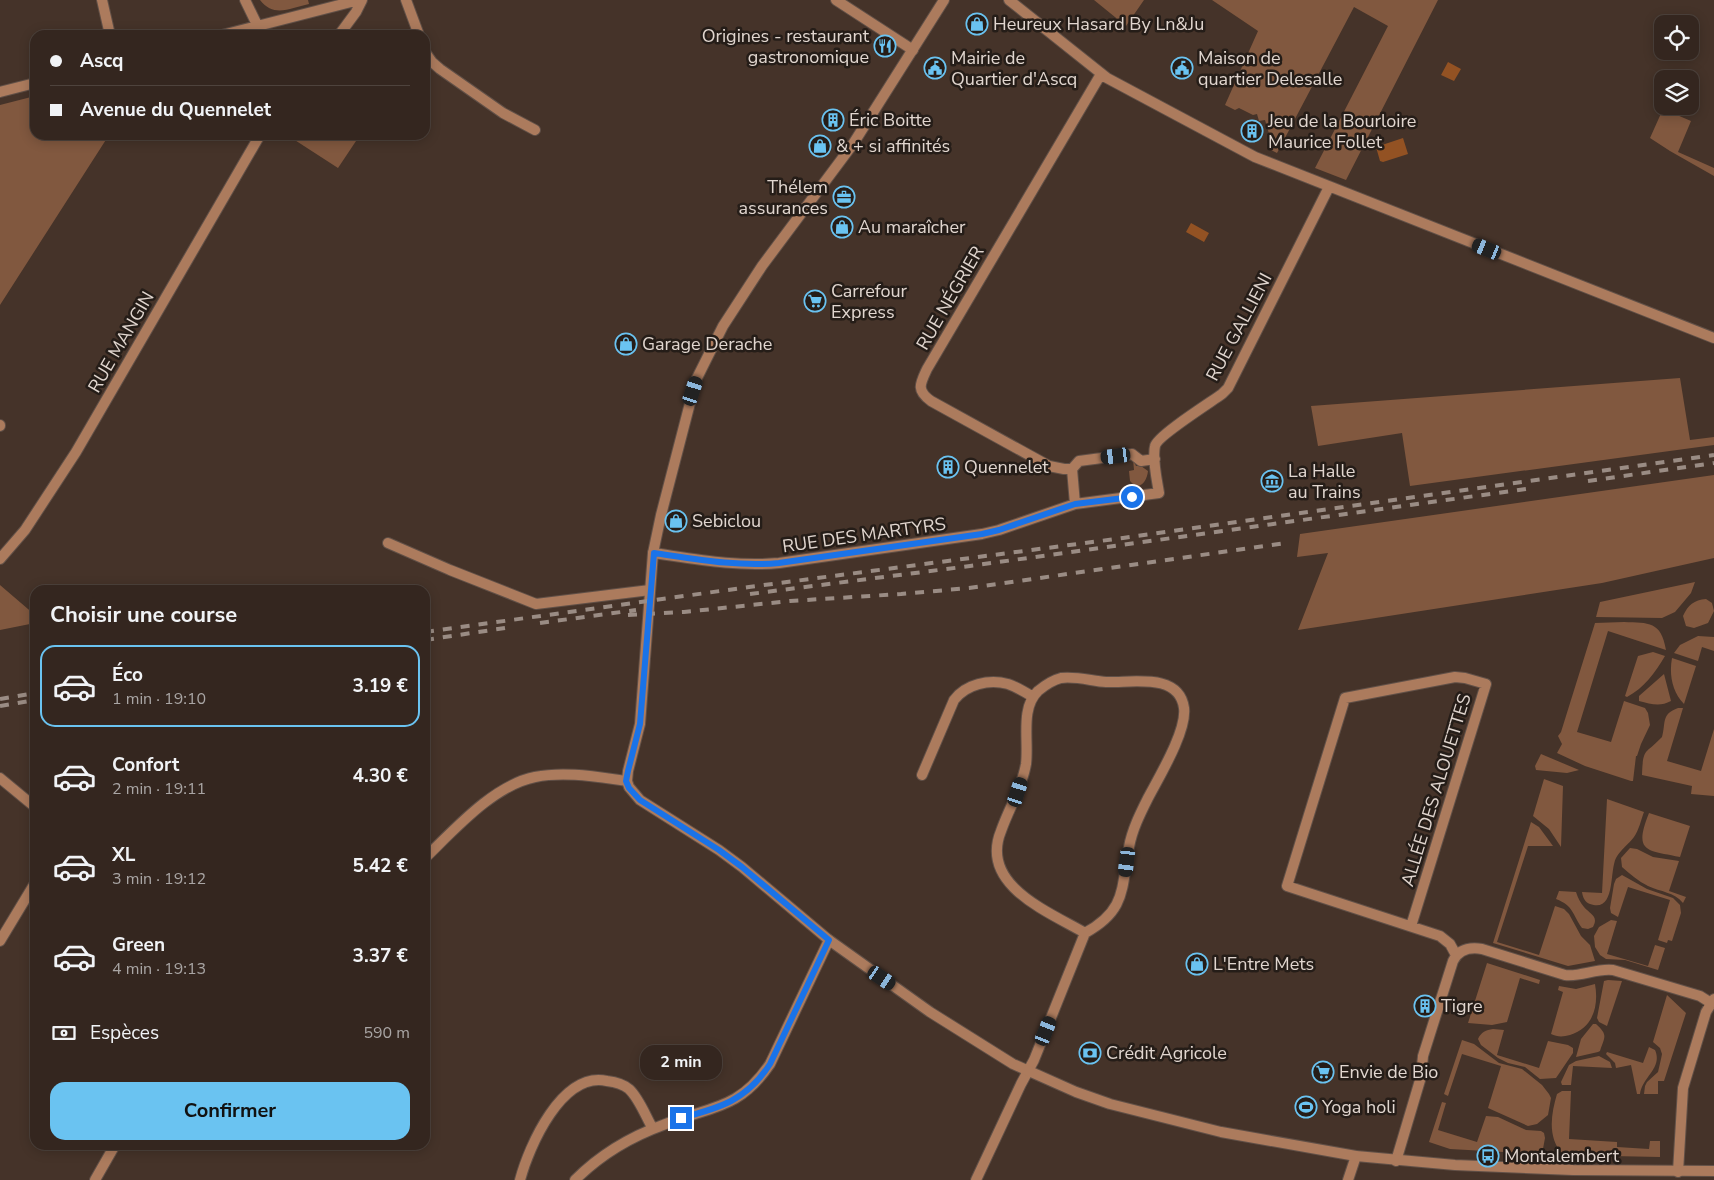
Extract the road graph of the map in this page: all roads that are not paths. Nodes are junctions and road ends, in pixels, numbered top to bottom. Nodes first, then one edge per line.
1 (102, 0) edge
2 (245, 0) edge
3 (360, 0) edge
4 (406, 0) edge
5 (836, 0) edge
6 (944, 0) edge
7 (1009, 0) edge
8 (109, 30) edge
9 (260, 30) edge
10 (343, 30) edge
11 (417, 30) edge
12 (913, 50) junction
13 (430, 58) edge
14 (1101, 74) junction
15 (30, 84) edge
16 (0, 92) edge
17 (535, 130) dead end
18 (257, 140) edge
19 (1329, 187) junction
20 (1714, 338) edge
21 (1155, 459) junction
22 (1072, 469) junction
23 (1075, 504) junction
24 (388, 543) dead end
25 (654, 553) junction
26 (0, 559) edge
27 (650, 590) junction
28 (1034, 696) junction
29 (922, 775) dead end
30 (0, 778) edge
31 (626, 781) junction
32 (30, 803) edge
33 (430, 853) edge
34 (30, 891) edge
35 (1411, 926) junction
36 (1085, 933) junction
37 (829, 940) junction
38 (0, 941) edge
39 (1456, 956) junction
40 (1712, 1001) edge
41 (1028, 1072) junction
42 (653, 1129) junction
43 (112, 1150) edge
44 (1356, 1156) junction
45 (1396, 1161) junction
46 (1714, 1171) edge
47 (1678, 1172) junction
48 (95, 1180) edge
49 (520, 1180) edge
50 (575, 1180) edge
51 (976, 1180) edge
52 (1348, 1180) edge

1 - 8 street
2 - 9 street
3 - 9 street
3 - 10 street
4 - 11 street
5 - 12 street
6 - 12 street
7 - 14 street
12 - 25 street
13 - 17 street
14 - 19 street
14 - 22 street, RUE NÉGRIER
15 - 16 street
18 - 26 street, RUE MANGIN
19 - 20 street
19 - 21 street, RUE GALLIENI
21 - 22 street
21 - 23 street, RUE DES MARTYRS
22 - 23 street
23 - 25 street, RUE DES MARTYRS
24 - 27 street
25 - 27 street
27 - 31 street
28 - 29 street
28 - 36 street
28 - 36 street
30 - 32 street
31 - 33 street
31 - 37 street
34 - 38 street
35 - 35 street, ALLÉE DES ALOUETTES
35 - 39 street, ALLÉE DES ALOUETTES
36 - 41 street
37 - 41 street
37 - 42 street
39 - 40 street
39 - 45 street
40 - 47 street
41 - 44 street
41 - 51 street
42 - 49 street
42 - 50 street
43 - 48 street
44 - 45 street
44 - 52 street
45 - 47 street
46 - 47 street

